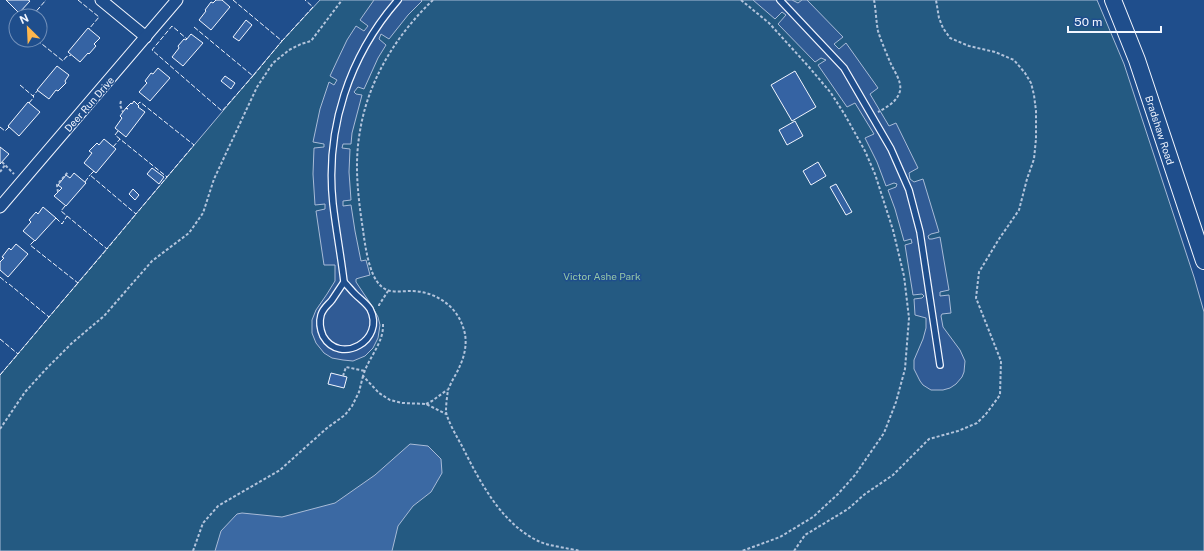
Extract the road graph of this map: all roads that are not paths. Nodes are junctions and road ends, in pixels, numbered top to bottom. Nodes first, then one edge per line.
1 (101, 0) edge
2 (177, 0) edge
3 (398, 0) edge
4 (780, 0) edge
5 (1113, 0) edge
6 (146, 37) junction
7 (0, 207) edge
8 (1204, 261) edge
9 (344, 282) junction
10 (940, 365) dead end

1 - 6 street
2 - 6 street, Deer Run Drive
3 - 9 lane
4 - 10 lane
5 - 8 street, Bradshaw Road
6 - 7 street, Deer Run Drive
9 - 9 lane

